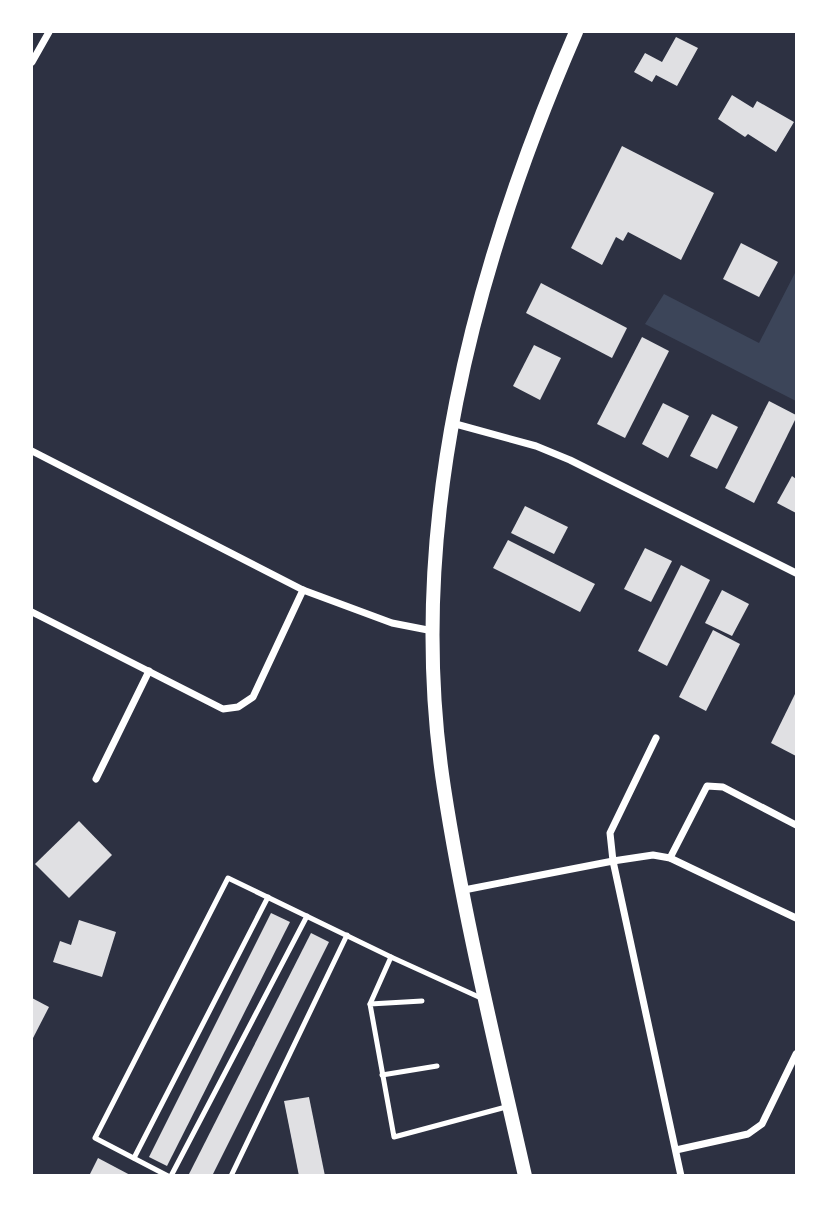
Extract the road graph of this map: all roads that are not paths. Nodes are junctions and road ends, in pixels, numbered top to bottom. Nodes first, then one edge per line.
1 (49, 32) edge
2 (576, 32) edge
3 (32, 62) edge
4 (452, 424) junction
5 (32, 451) edge
6 (796, 573) edge
7 (303, 590) junction
8 (32, 612) edge
9 (434, 631) junction
10 (149, 671) junction
11 (656, 738) dead end
12 (96, 779) dead end
13 (796, 825) edge
14 (670, 858) junction
15 (613, 861) junction
16 (464, 890) junction
17 (268, 897) junction
18 (307, 916) junction
19 (796, 919) edge
20 (347, 935) junction
21 (391, 957) junction
22 (487, 1000) junction
23 (422, 1001) dead end
24 (370, 1004) junction
25 (796, 1055) edge
26 (437, 1066) dead end
27 (382, 1075) junction
28 (509, 1107) junction
29 (676, 1150) junction
30 (134, 1158) junction
31 (170, 1175) edge
32 (231, 1175) edge
33 (525, 1175) edge
34 (681, 1175) edge

1 - 3 street
2 - 4 main road
4 - 6 street
4 - 9 main road
5 - 7 street
7 - 9 street
7 - 10 street
8 - 10 street
9 - 16 main road
10 - 12 street
11 - 15 street
13 - 14 street
14 - 15 street
14 - 19 street
15 - 16 street
15 - 29 street
16 - 22 main road
17 - 18 lane
17 - 30 lane
17 - 30 lane
18 - 20 lane
18 - 31 lane
20 - 21 lane
20 - 32 lane
21 - 22 lane
21 - 24 lane
22 - 28 main road
23 - 24 lane
24 - 27 lane
25 - 29 street
26 - 27 lane
27 - 28 lane
28 - 33 main road
29 - 34 street
30 - 31 lane

